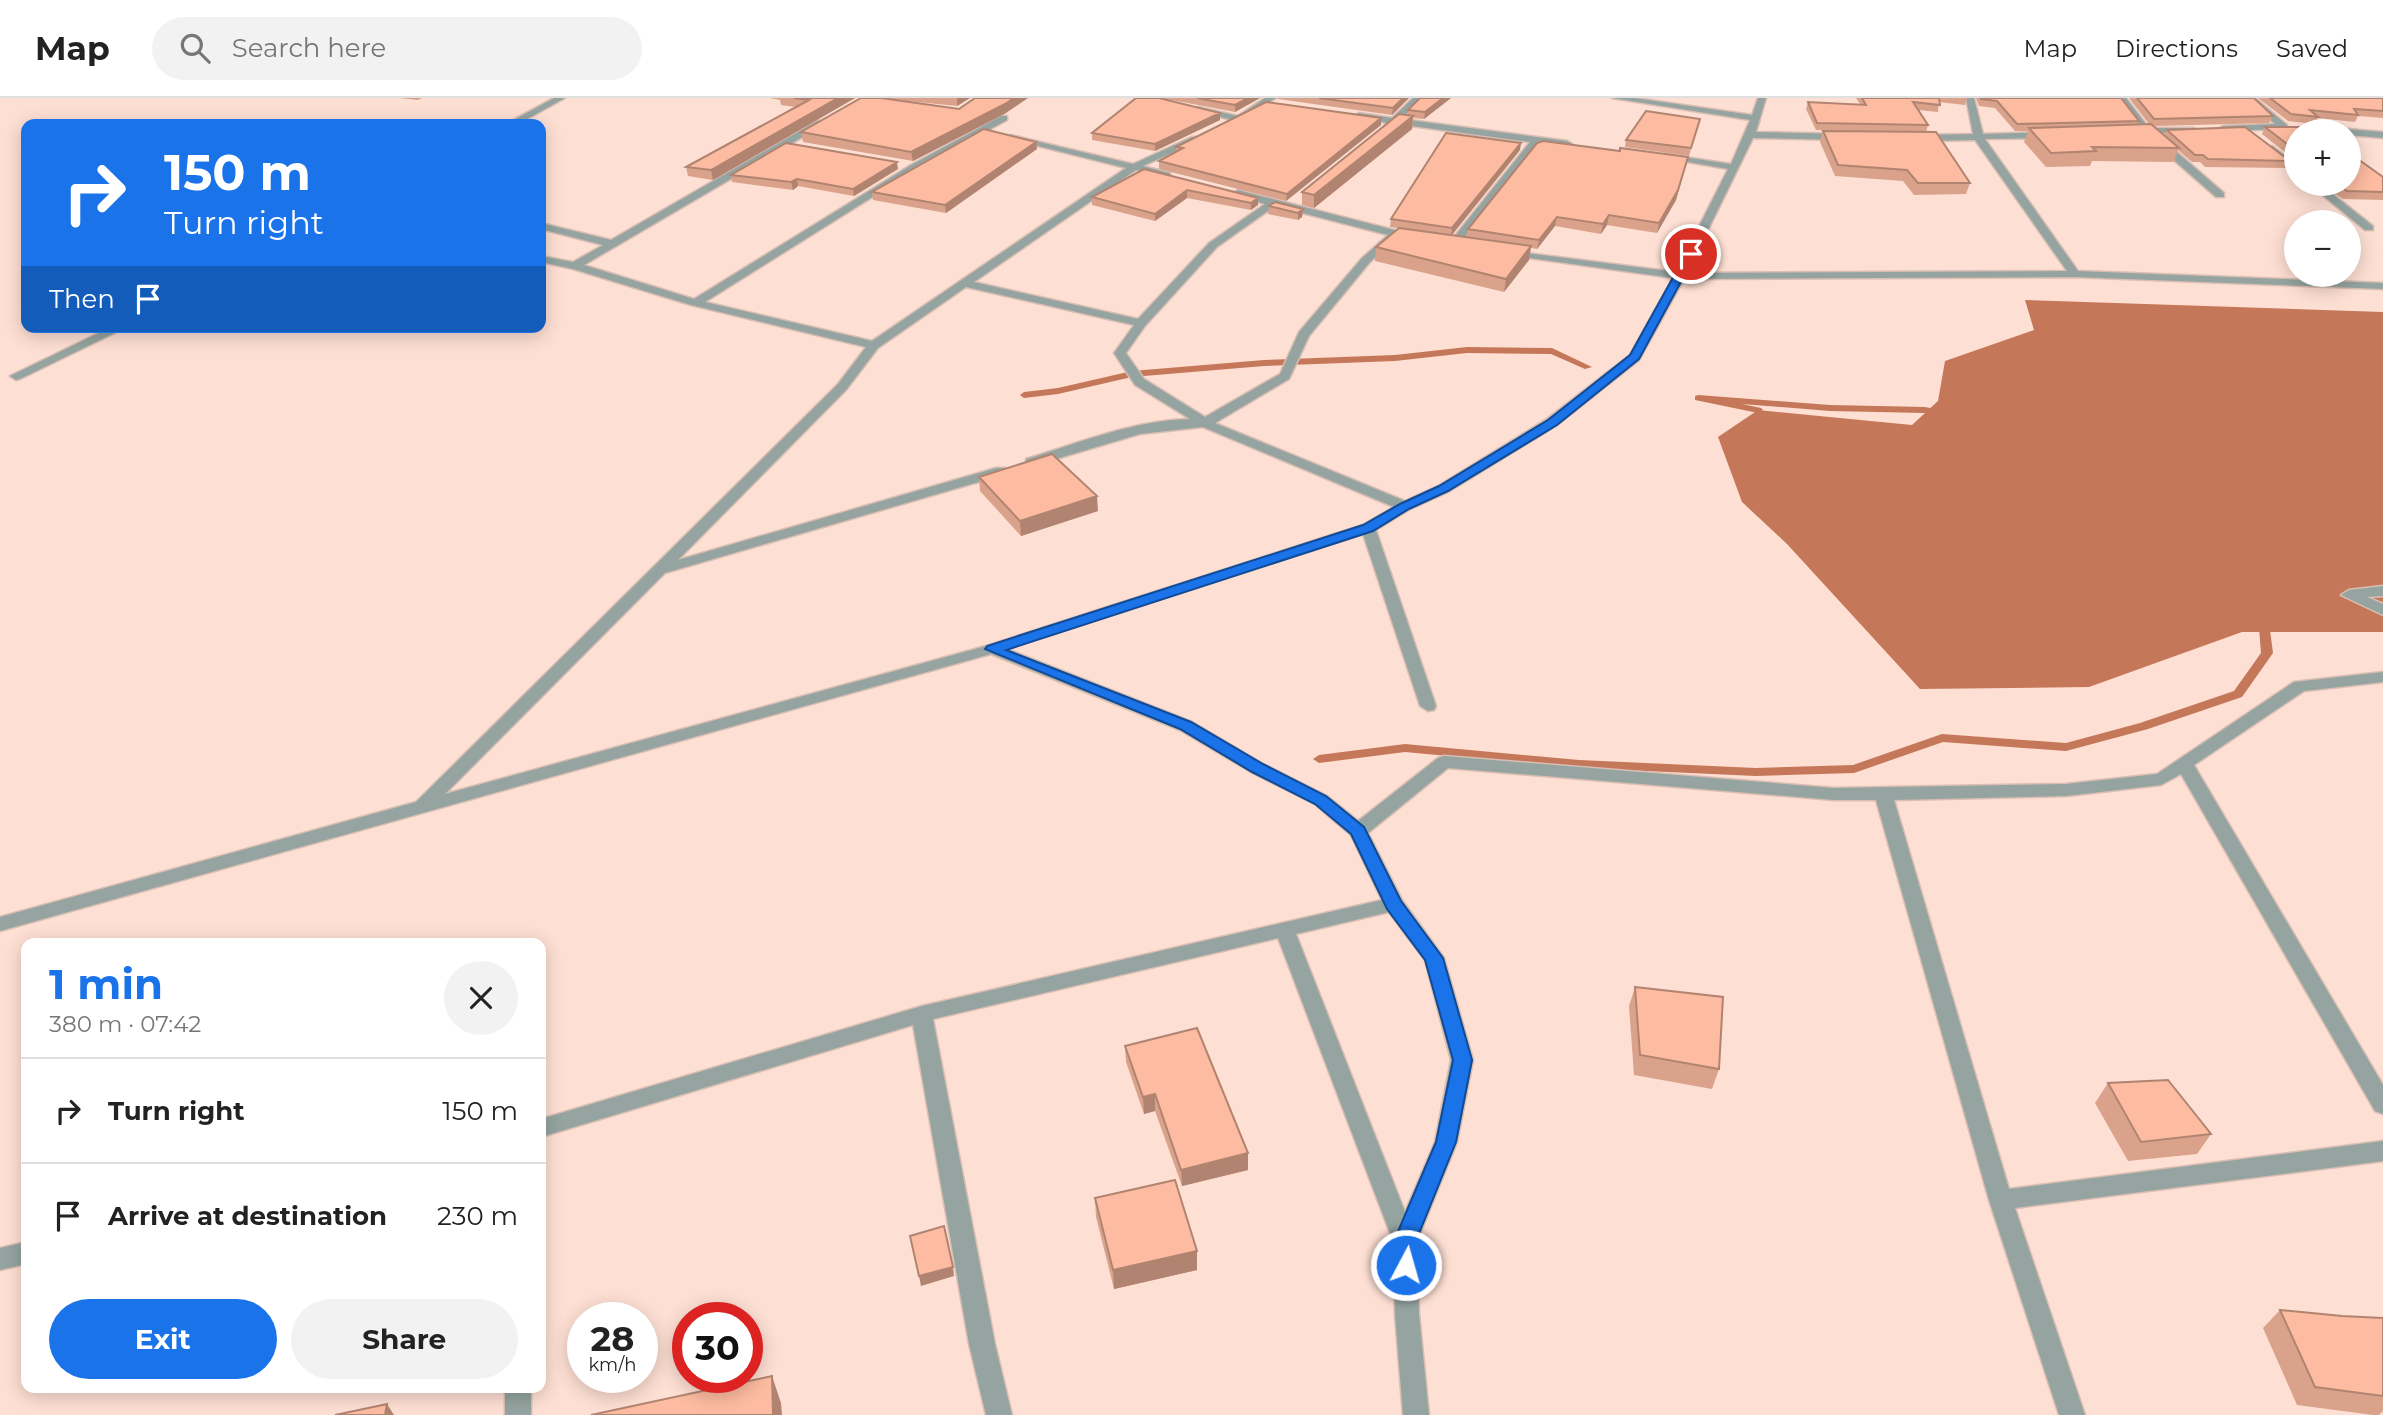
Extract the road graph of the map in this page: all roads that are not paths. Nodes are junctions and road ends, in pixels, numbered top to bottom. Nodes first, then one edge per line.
1 (561, 98) edge
2 (1418, 98) edge
3 (1616, 98) edge
4 (1762, 98) edge
5 (1970, 98) edge
6 (2121, 98) edge
7 (2250, 98) edge
8 (1271, 102) edge
9 (1184, 107) edge
10 (1343, 113) edge
11 (982, 115) edge
12 (1236, 118) junction
13 (1756, 118) junction
14 (521, 119) edge
15 (827, 119) edge
16 (1395, 121) junction
17 (2284, 127) joint
18 (2245, 128) junction
19 (1385, 129) edge
20 (983, 130) junction
21 (2147, 131) junction
22 (2121, 132) edge
23 (2361, 133) edge
24 (1751, 135) junction
25 (2056, 135) edge
26 (2383, 135) edge
27 (2255, 136) edge
28 (1856, 137) edge
29 (1909, 138) edge
30 (1979, 138) junction
31 (1537, 140) junction
32 (785, 144) junction
33 (2266, 145) edge
34 (798, 146) edge
35 (1577, 146) edge
36 (1655, 156) edge
37 (2284, 159) edge
38 (902, 165) edge
39 (915, 167) junction
40 (1134, 167) junction
41 (1733, 167) junction
42 (1172, 177) edge
43 (1223, 190) edge
44 (2220, 195) dead end
45 (2329, 196) edge
46 (1300, 198) edge
47 (1274, 202) junction
48 (1290, 206) junction
49 (546, 227) edge
50 (2369, 228) dead end
51 (1395, 234) junction
52 (1430, 240) edge
53 (1442, 242) edge
54 (612, 244) junction
55 (1454, 244) junction
56 (1468, 246) edge
57 (1494, 250) edge
58 (546, 260) edge
59 (575, 266) junction
60 (2075, 274) junction
61 (1680, 276) junction
62 (963, 284) junction
63 (2383, 286) edge
64 (695, 303) junction
65 (1141, 323) junction
66 (108, 333) edge
67 (874, 345) junction
68 (16, 376) dead end
69 (1205, 423) junction
70 (1405, 506) junction
71 (1368, 528) junction
72 (657, 570) junction
73 (2383, 591) edge
74 (2383, 610) edge
75 (992, 649) junction
76 (2383, 677) edge
77 (1428, 706) dead end
78 (2184, 764) junction
79 (1883, 794) junction
80 (421, 807) junction
81 (1358, 831) junction
82 (1394, 904) junction
83 (0, 924) edge
84 (1285, 930) junction
85 (922, 1014) junction
86 (2383, 1105) edge
87 (546, 1127) edge
88 (2383, 1152) edge
89 (2001, 1200) junction
90 (1405, 1241) junction
91 (21, 1254) edge
92 (0, 1259) edge
93 (518, 1393) edge
94 (518, 1415) edge
95 (999, 1415) edge
96 (1416, 1415) edge
97 (2072, 1415) edge

1 - 14 street
2 - 16 street
3 - 13 street
4 - 13 street
5 - 30 street
6 - 21 street
7 - 17 street
8 - 12 street
9 - 12 street
10 - 16 street
11 - 20 street
12 - 40 street
13 - 24 street
15 - 32 street
16 - 19 street
16 - 31 street
17 - 18 street
18 - 21 street
18 - 27 street
20 - 39 street
20 - 40 street
21 - 22 street
21 - 44 street
23 - 26 street
24 - 28 street
24 - 41 street
25 - 30 street
29 - 30 street
30 - 60 street
31 - 35 street
31 - 55 street
32 - 34 street
32 - 54 street
33 - 37 street
36 - 41 street
38 - 39 street
39 - 64 street
40 - 42 street
40 - 62 street
41 - 61 street
43 - 47 street
45 - 50 street
46 - 48 street
47 - 48 street
47 - 65 street
48 - 51 street
49 - 54 street
51 - 52 street
51 - 69 street
53 - 55 street
54 - 59 street
55 - 56 street
57 - 61 street
58 - 59 street
59 - 64 street
60 - 61 street
60 - 63 street
61 - 70 street
62 - 65 street
62 - 67 street
64 - 67 street
65 - 69 street
66 - 68 street
67 - 72 street
69 - 70 street
69 - 72 street
70 - 71 street
71 - 75 street
71 - 77 street
72 - 80 street
73 - 74 street
75 - 80 street
75 - 81 street
76 - 78 street
78 - 79 street
78 - 86 street
79 - 81 street
79 - 89 street
80 - 83 street
81 - 82 street
82 - 84 street
82 - 90 street
84 - 85 street
84 - 90 street
85 - 87 street
85 - 95 street
88 - 89 street
89 - 97 street
90 - 96 street
91 - 92 street
93 - 94 street

